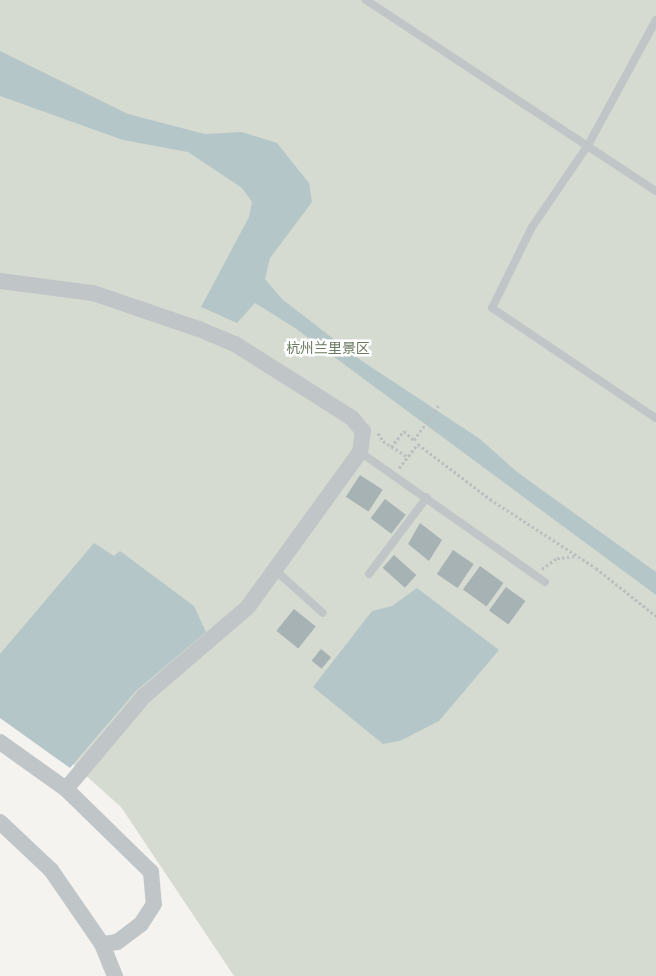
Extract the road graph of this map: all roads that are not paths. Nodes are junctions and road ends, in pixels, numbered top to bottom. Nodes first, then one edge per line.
1 (366, 0) edge
2 (656, 20) edge
3 (588, 145) junction
4 (656, 190) edge
5 (0, 281) edge
6 (656, 418) edge
7 (360, 452) junction
8 (427, 497) junction
9 (275, 570) junction
10 (369, 574) dead end
11 (545, 582) dead end
12 (323, 613) dead end
13 (0, 742) edge
14 (66, 789) junction
15 (0, 822) edge
16 (102, 944) junction
17 (115, 976) edge

1 - 3 lane
2 - 3 lane
3 - 4 lane
3 - 6 lane
5 - 7 street
7 - 8 lane
7 - 9 street
8 - 10 lane
8 - 11 lane
9 - 12 lane
9 - 14 street
13 - 14 street
14 - 16 street
15 - 16 street
16 - 17 street

